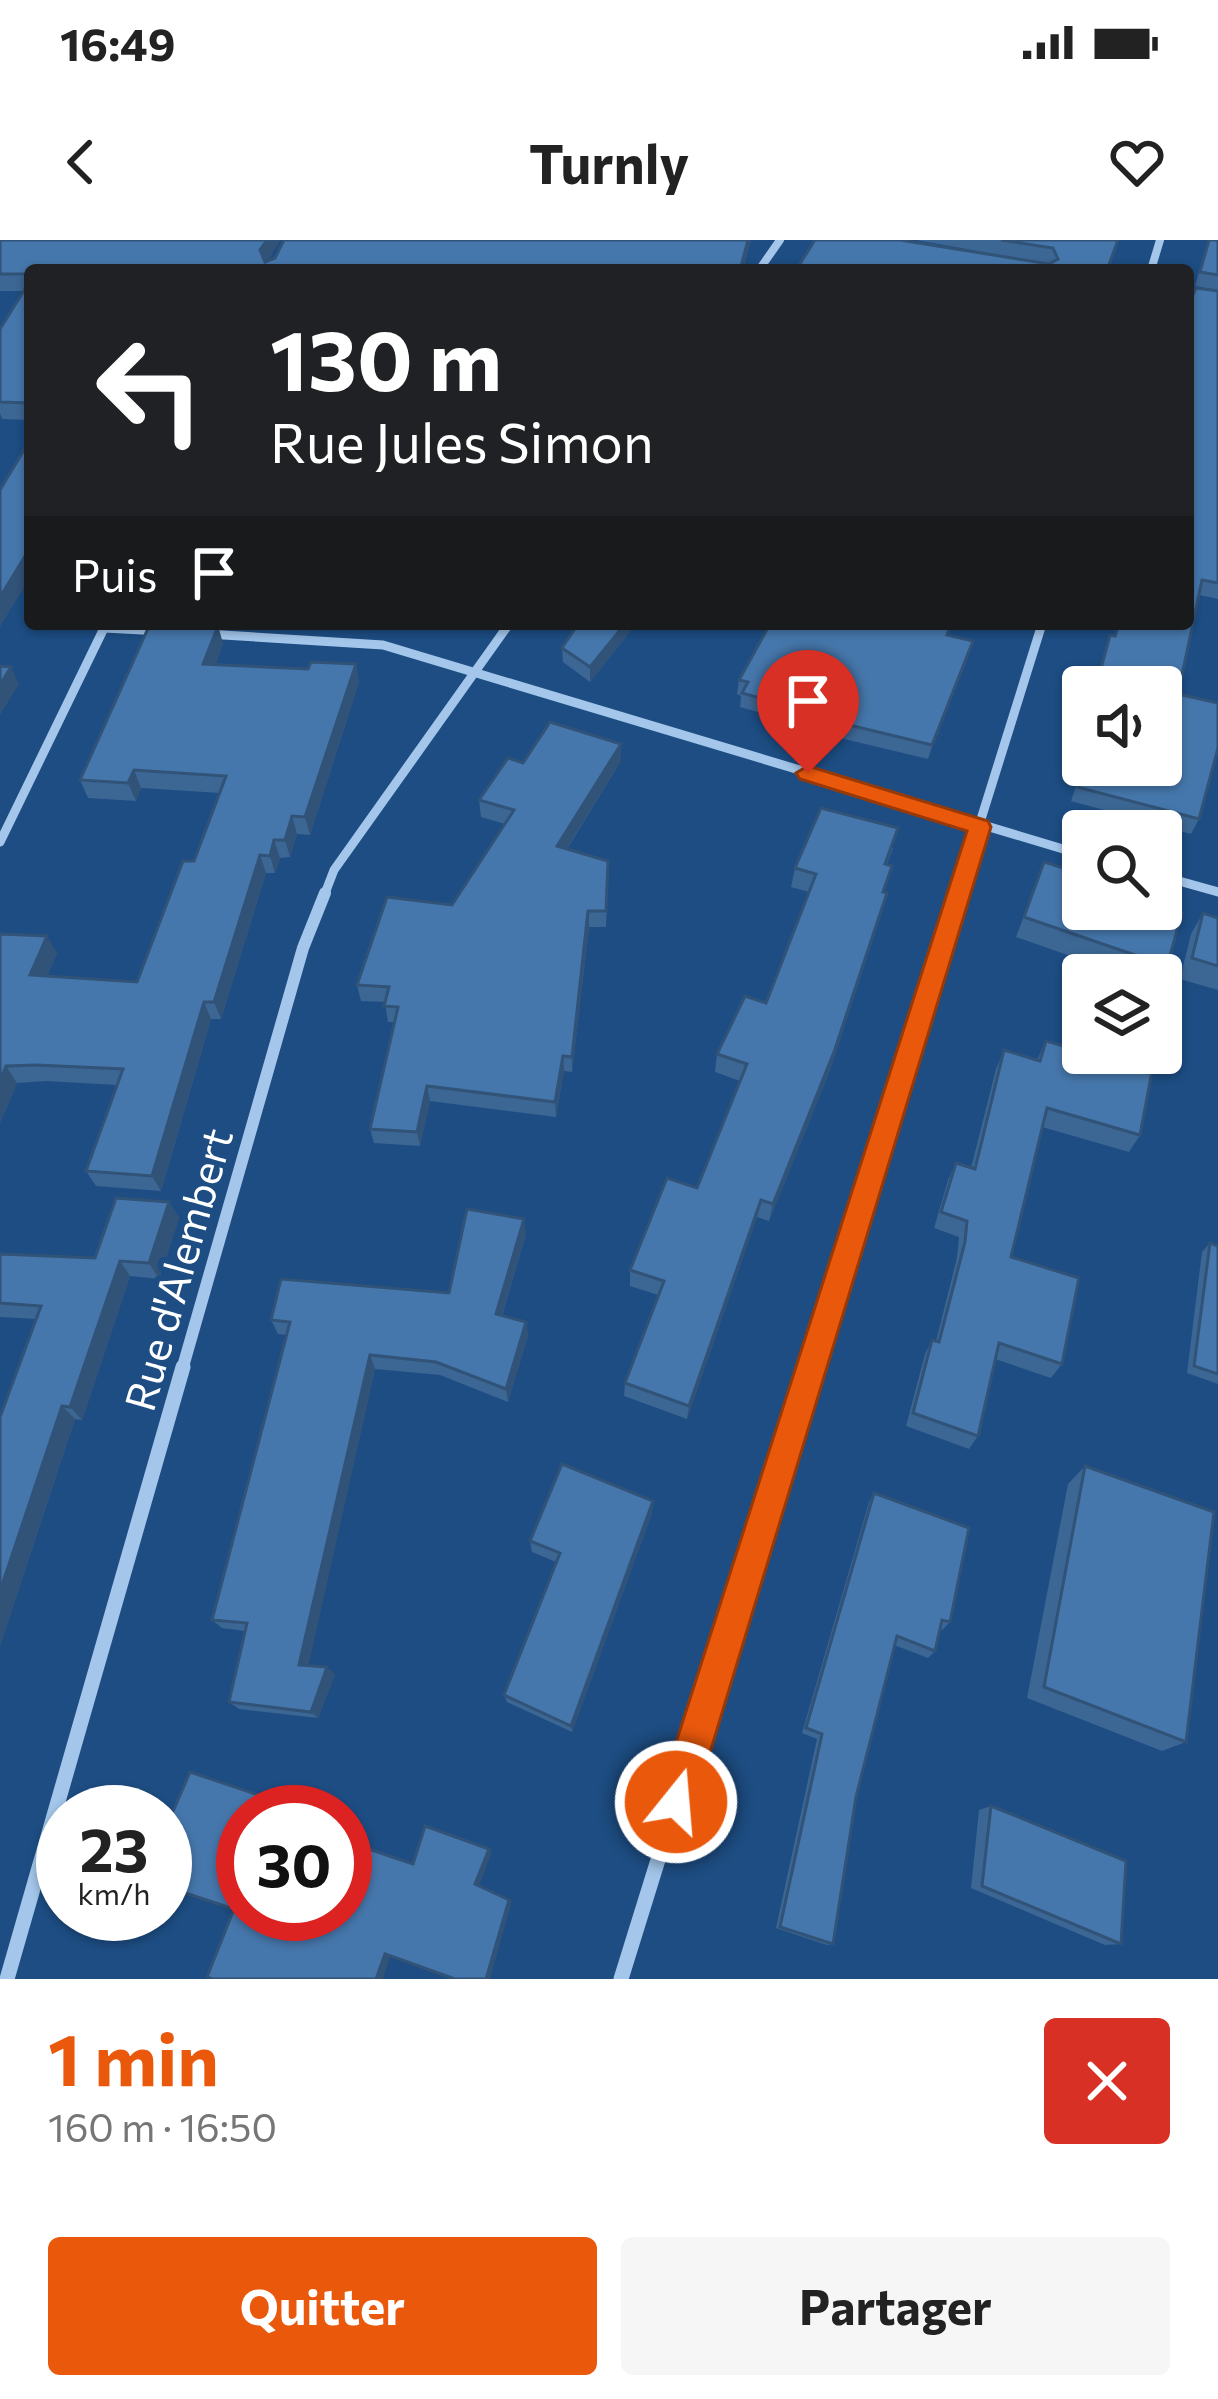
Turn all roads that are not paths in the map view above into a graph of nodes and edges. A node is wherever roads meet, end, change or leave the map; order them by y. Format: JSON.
{"nodes":[{"id":1,"x":103,"y":630,"type":"edge"},
{"id":2,"x":152,"y":630,"type":"edge"},
{"id":3,"x":505,"y":630,"type":"edge"},
{"id":4,"x":1040,"y":630,"type":"edge"},
{"id":5,"x":176,"y":632,"type":"edge"},
{"id":6,"x":199,"y":634,"type":"edge"},
{"id":7,"x":476,"y":671,"type":"junction"},
{"id":8,"x":980,"y":827,"type":"junction"},
{"id":9,"x":0,"y":842,"type":"edge"},
{"id":10,"x":1062,"y":849,"type":"edge"},
{"id":11,"x":1182,"y":882,"type":"edge"},
{"id":12,"x":1218,"y":892,"type":"edge"},
{"id":13,"x":7,"y":1979,"type":"edge"},
{"id":14,"x":621,"y":1979,"type":"edge"}],
"edges":[{"from":1,"to":9,"type":"street"},
{"from":2,"to":5,"type":"street"},
{"from":3,"to":7,"type":"street","name":"Rue d'Alembert"},
{"from":4,"to":8,"type":"street"},
{"from":6,"to":7,"type":"street"},
{"from":7,"to":8,"type":"street"},
{"from":7,"to":13,"type":"street","name":"Rue d'Alembert"},
{"from":8,"to":10,"type":"street"},
{"from":8,"to":14,"type":"street"},
{"from":11,"to":12,"type":"street"}]}
